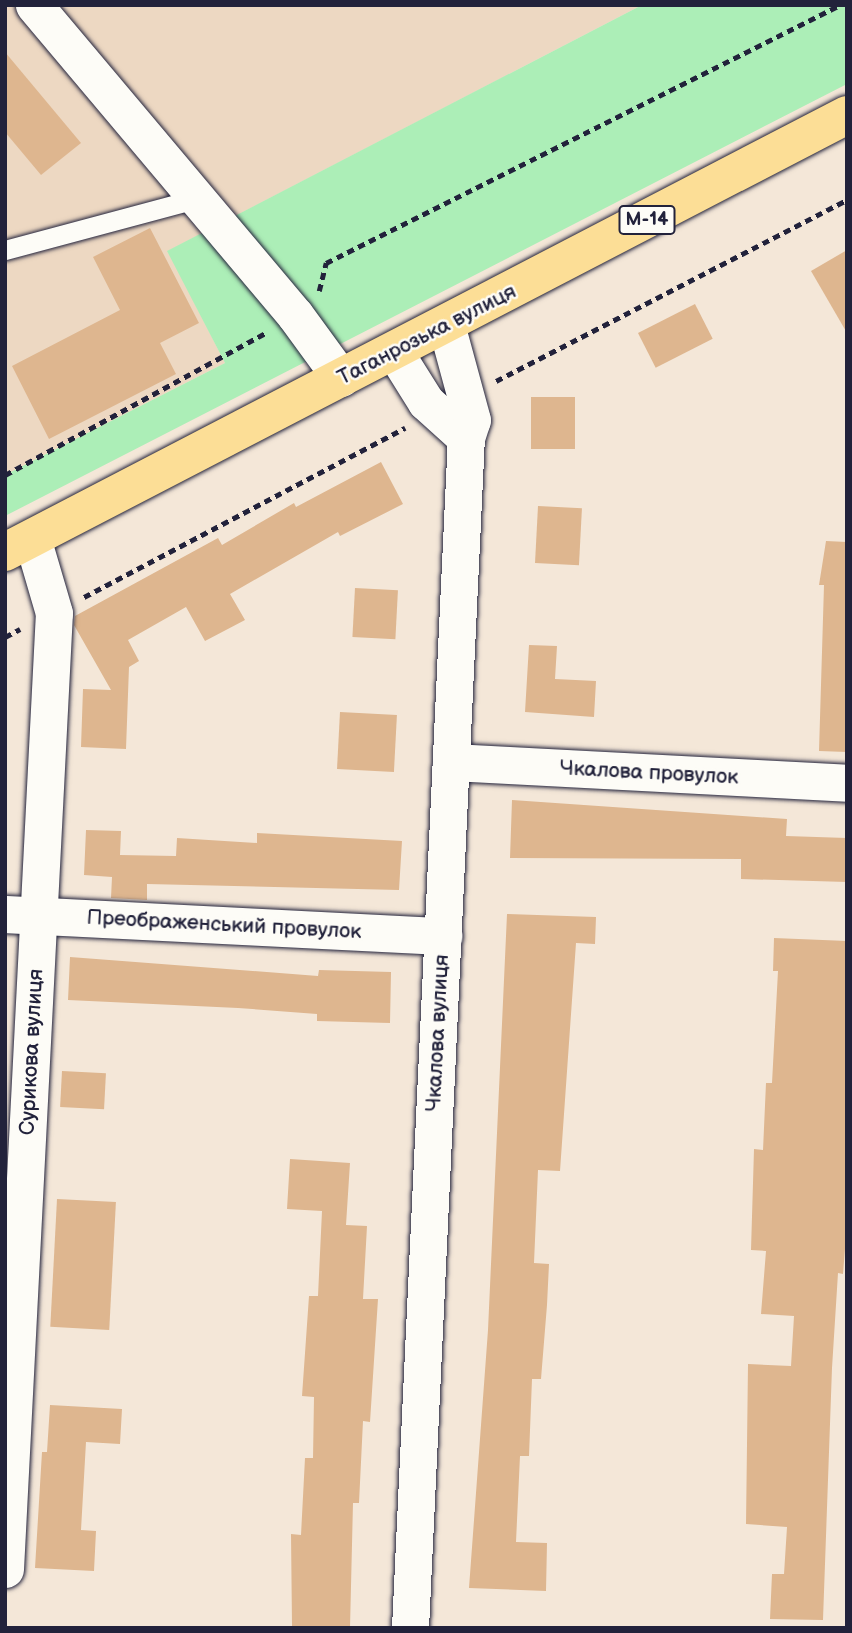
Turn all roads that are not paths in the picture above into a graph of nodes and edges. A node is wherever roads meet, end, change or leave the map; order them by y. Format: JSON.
{"nodes":[{"id":1,"x":34,"y":5,"type":"edge"},
{"id":2,"x":847,"y":115,"type":"edge"},
{"id":3,"x":195,"y":199,"type":"junction"},
{"id":4,"x":5,"y":250,"type":"edge"},
{"id":5,"x":446,"y":324,"type":"junction"},
{"id":6,"x":394,"y":351,"type":"junction"},
{"id":7,"x":341,"y":379,"type":"junction"},
{"id":8,"x":466,"y":438,"type":"junction"},
{"id":9,"x":19,"y":545,"type":"edge"},
{"id":10,"x":451,"y":762,"type":"junction"},
{"id":11,"x":847,"y":783,"type":"edge"},
{"id":12,"x":22,"y":915,"type":"edge"},
{"id":13,"x":443,"y":936,"type":"junction"},
{"id":14,"x":5,"y":1569,"type":"edge"},
{"id":15,"x":410,"y":1628,"type":"edge"}],
"edges":[{"from":1,"to":3,"type":"street"},
{"from":2,"to":5,"type":"highway","name":"Таганрозька вулиця","number":"М-14"},
{"from":3,"to":4,"type":"lane"},
{"from":3,"to":7,"type":"street"},
{"from":5,"to":6,"type":"highway","name":"Таганрозька вулиця","number":"М-14"},
{"from":5,"to":8,"type":"street","name":"Чкалова вулиця"},
{"from":6,"to":7,"type":"highway","name":"Таганрозька вулиця","number":"М-14"},
{"from":6,"to":8,"type":"street"},
{"from":7,"to":9,"type":"highway","name":"Таганрозька вулиця","number":"М-14"},
{"from":8,"to":10,"type":"street","name":"Чкалова вулиця"},
{"from":9,"to":12,"type":"street","name":"Сурикова вулиця"},
{"from":10,"to":11,"type":"street","name":"Чкалова провулок"},
{"from":10,"to":13,"type":"street","name":"Чкалова вулиця"},
{"from":12,"to":13,"type":"street","name":"Преображенський провулок"},
{"from":12,"to":14,"type":"street","name":"Сурикова вулиця"},
{"from":13,"to":15,"type":"street","name":"Чкалова вулиця"}]}
